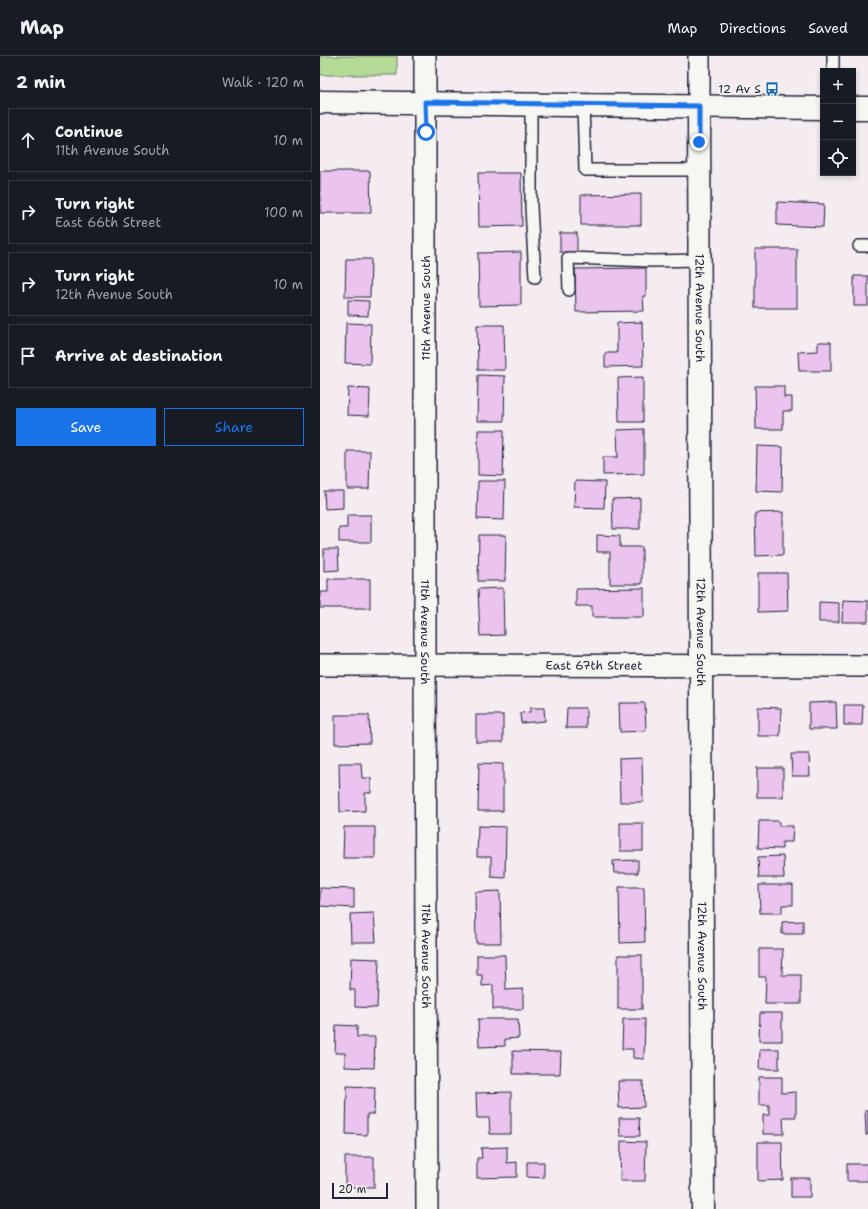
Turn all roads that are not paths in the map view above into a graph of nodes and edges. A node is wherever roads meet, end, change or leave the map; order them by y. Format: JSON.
{"nodes":[{"id":1,"x":425,"y":56,"type":"edge"},
{"id":2,"x":699,"y":56,"type":"edge"},
{"id":3,"x":833,"y":56,"type":"edge"},
{"id":4,"x":833,"y":68,"type":"edge"},
{"id":5,"x":320,"y":102,"type":"edge"},
{"id":6,"x":425,"y":102,"type":"junction"},
{"id":7,"x":583,"y":104,"type":"junction"},
{"id":8,"x":531,"y":105,"type":"junction"},
{"id":9,"x":699,"y":106,"type":"junction"},
{"id":10,"x":820,"y":108,"type":"edge"},
{"id":11,"x":856,"y":108,"type":"edge"},
{"id":12,"x":868,"y":108,"type":"edge"},
{"id":13,"x":698,"y":170,"type":"junction"},
{"id":14,"x":699,"y":260,"type":"junction"},
{"id":15,"x":535,"y":277,"type":"dead end"},
{"id":16,"x":569,"y":290,"type":"dead end"},
{"id":17,"x":320,"y":665,"type":"edge"},
{"id":18,"x":701,"y":665,"type":"junction"},
{"id":19,"x":425,"y":666,"type":"junction"},
{"id":20,"x":868,"y":666,"type":"edge"},
{"id":21,"x":427,"y":1209,"type":"edge"},
{"id":22,"x":703,"y":1209,"type":"edge"}],
"edges":[{"from":1,"to":6,"type":"street","name":"11th Avenue South"},
{"from":2,"to":9,"type":"street","name":"12th Avenue South"},
{"from":3,"to":4,"type":"lane"},
{"from":5,"to":6,"type":"street"},
{"from":6,"to":8,"type":"street"},
{"from":6,"to":19,"type":"street","name":"11th Avenue South"},
{"from":7,"to":8,"type":"street"},
{"from":7,"to":9,"type":"street"},
{"from":7,"to":13,"type":"lane"},
{"from":8,"to":15,"type":"lane"},
{"from":9,"to":10,"type":"street"},
{"from":9,"to":13,"type":"street","name":"12th Avenue South"},
{"from":11,"to":12,"type":"street"},
{"from":13,"to":14,"type":"street","name":"12th Avenue South"},
{"from":14,"to":16,"type":"lane"},
{"from":14,"to":18,"type":"street","name":"12th Avenue South"},
{"from":17,"to":19,"type":"street","name":"East 67th Street"},
{"from":18,"to":19,"type":"street","name":"East 67th Street"},
{"from":18,"to":20,"type":"street","name":"East 67th Street"},
{"from":18,"to":22,"type":"street","name":"12th Avenue South"},
{"from":19,"to":21,"type":"street","name":"11th Avenue South"}]}
